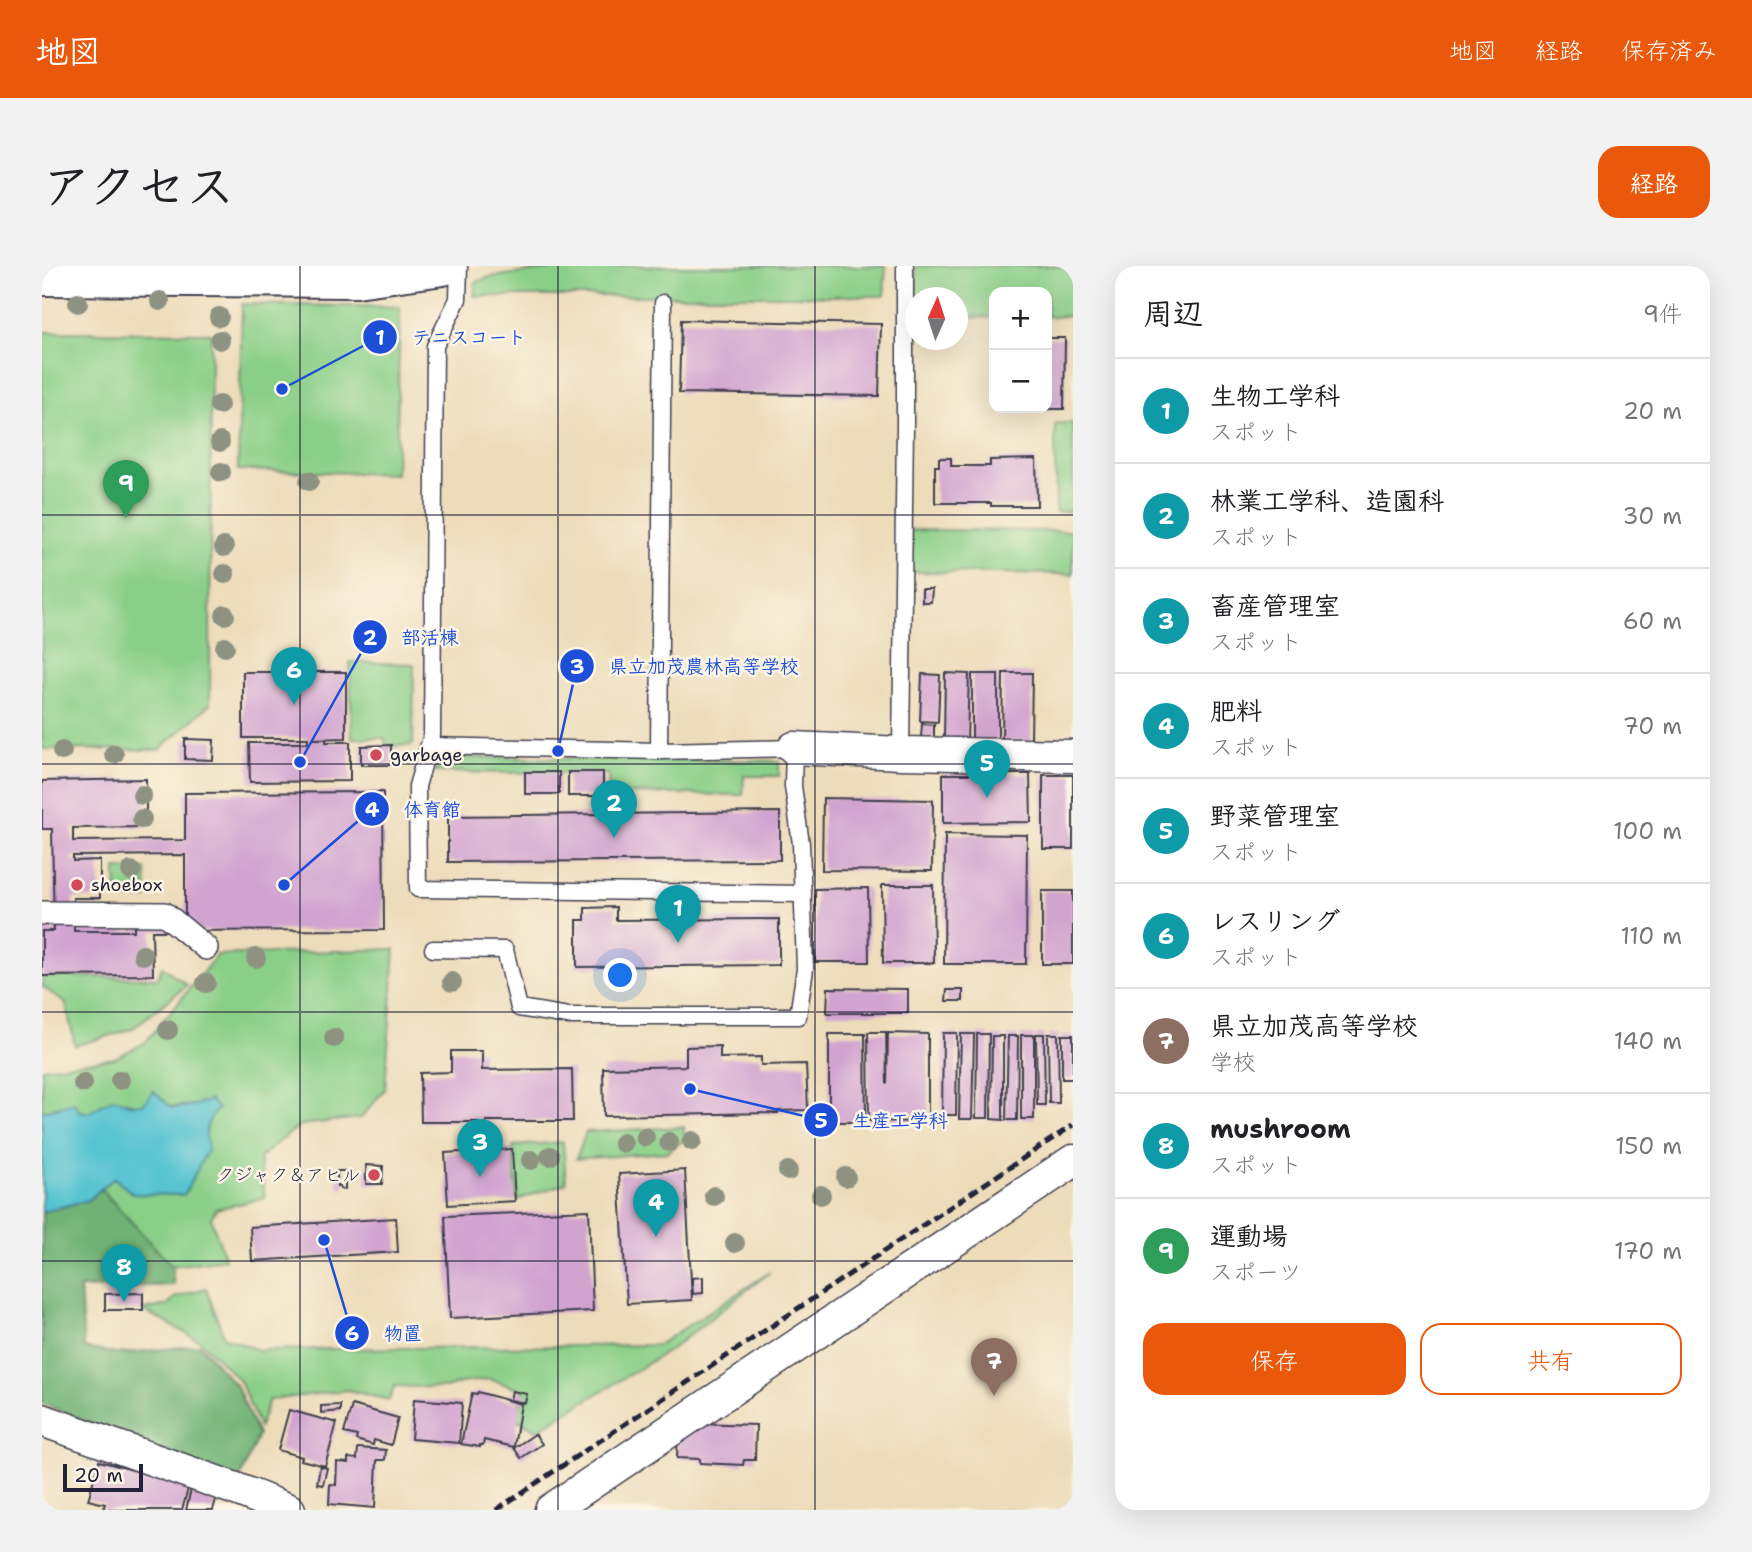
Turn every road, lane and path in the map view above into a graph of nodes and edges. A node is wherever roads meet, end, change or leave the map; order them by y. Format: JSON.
{"nodes":[{"id":1,"x":443,"y":266,"type":"edge"},
{"id":2,"x":459,"y":266,"type":"edge"},
{"id":3,"x":905,"y":266,"type":"edge"},
{"id":4,"x":357,"y":272,"type":"edge"},
{"id":5,"x":56,"y":273,"type":"edge"},
{"id":6,"x":663,"y":303,"type":"dead end"},
{"id":7,"x":429,"y":746,"type":"junction"},
{"id":8,"x":794,"y":748,"type":"junction"},
{"id":9,"x":659,"y":751,"type":"junction"},
{"id":10,"x":901,"y":753,"type":"junction"},
{"id":11,"x":1073,"y":756,"type":"edge"},
{"id":12,"x":803,"y":894,"type":"junction"},
{"id":13,"x":42,"y":913,"type":"edge"},
{"id":14,"x":206,"y":948,"type":"dead end"},
{"id":15,"x":433,"y":949,"type":"dead end"},
{"id":16,"x":1073,"y":1161,"type":"edge"},
{"id":17,"x":42,"y":1420,"type":"edge"},
{"id":18,"x":232,"y":1499,"type":"edge"},
{"id":19,"x":289,"y":1510,"type":"edge"},
{"id":20,"x":551,"y":1510,"type":"edge"}],
"edges":[{"from":1,"to":4,"type":"street"},
{"from":2,"to":7,"type":"lane"},
{"from":3,"to":10,"type":"lane"},
{"from":4,"to":5,"type":"street"},
{"from":6,"to":9,"type":"lane"},
{"from":7,"to":9,"type":"lane"},
{"from":7,"to":12,"type":"lane"},
{"from":8,"to":9,"type":"lane"},
{"from":8,"to":10,"type":"street"},
{"from":8,"to":12,"type":"lane"},
{"from":10,"to":11,"type":"street"},
{"from":12,"to":15,"type":"lane"},
{"from":13,"to":14,"type":"street"},
{"from":16,"to":20,"type":"street"},
{"from":17,"to":18,"type":"street"},
{"from":18,"to":19,"type":"street"}]}
